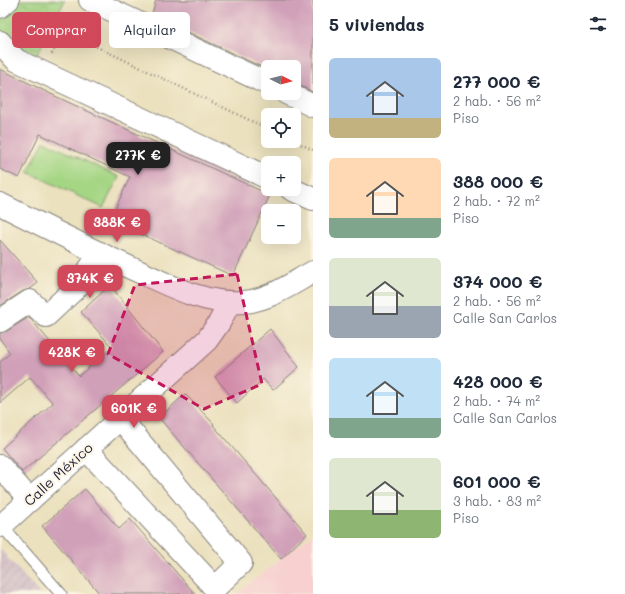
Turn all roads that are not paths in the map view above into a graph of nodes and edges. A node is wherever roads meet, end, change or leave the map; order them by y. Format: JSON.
{"nodes":[{"id":1,"x":8,"y":0,"type":"edge"},
{"id":2,"x":82,"y":5,"type":"edge"},
{"id":3,"x":0,"y":7,"type":"edge"},
{"id":4,"x":0,"y":42,"type":"edge"},
{"id":5,"x":261,"y":81,"type":"edge"},
{"id":6,"x":301,"y":100,"type":"edge"},
{"id":7,"x":313,"y":106,"type":"edge"},
{"id":8,"x":261,"y":175,"type":"edge"},
{"id":9,"x":301,"y":194,"type":"edge"},
{"id":10,"x":313,"y":199,"type":"edge"},
{"id":11,"x":0,"y":204,"type":"edge"},
{"id":12,"x":100,"y":253,"type":"junction"},
{"id":13,"x":313,"y":272,"type":"edge"},
{"id":14,"x":230,"y":302,"type":"junction"},
{"id":15,"x":0,"y":321,"type":"edge"},
{"id":16,"x":120,"y":418,"type":"junction"},
{"id":17,"x":86,"y":449,"type":"junction"},
{"id":18,"x":0,"y":466,"type":"edge"},
{"id":19,"x":30,"y":500,"type":"junction"},
{"id":20,"x":1,"y":525,"type":"edge"},
{"id":21,"x":212,"y":591,"type":"edge"},
{"id":22,"x":61,"y":594,"type":"edge"}],
"edges":[{"from":1,"to":3,"type":"street"},
{"from":2,"to":5,"type":"street"},
{"from":4,"to":8,"type":"street"},
{"from":6,"to":7,"type":"street"},
{"from":9,"to":10,"type":"street"},
{"from":11,"to":12,"type":"street"},
{"from":12,"to":14,"type":"street"},
{"from":12,"to":15,"type":"street"},
{"from":13,"to":14,"type":"street"},
{"from":14,"to":16,"type":"street","name":"Calle México"},
{"from":16,"to":17,"type":"street","name":"Calle México"},
{"from":16,"to":21,"type":"street"},
{"from":17,"to":19,"type":"street","name":"Calle México"},
{"from":17,"to":21,"type":"street"},
{"from":18,"to":19,"type":"street"},
{"from":19,"to":20,"type":"street","name":"Calle México"},
{"from":20,"to":22,"type":"lane"}]}
